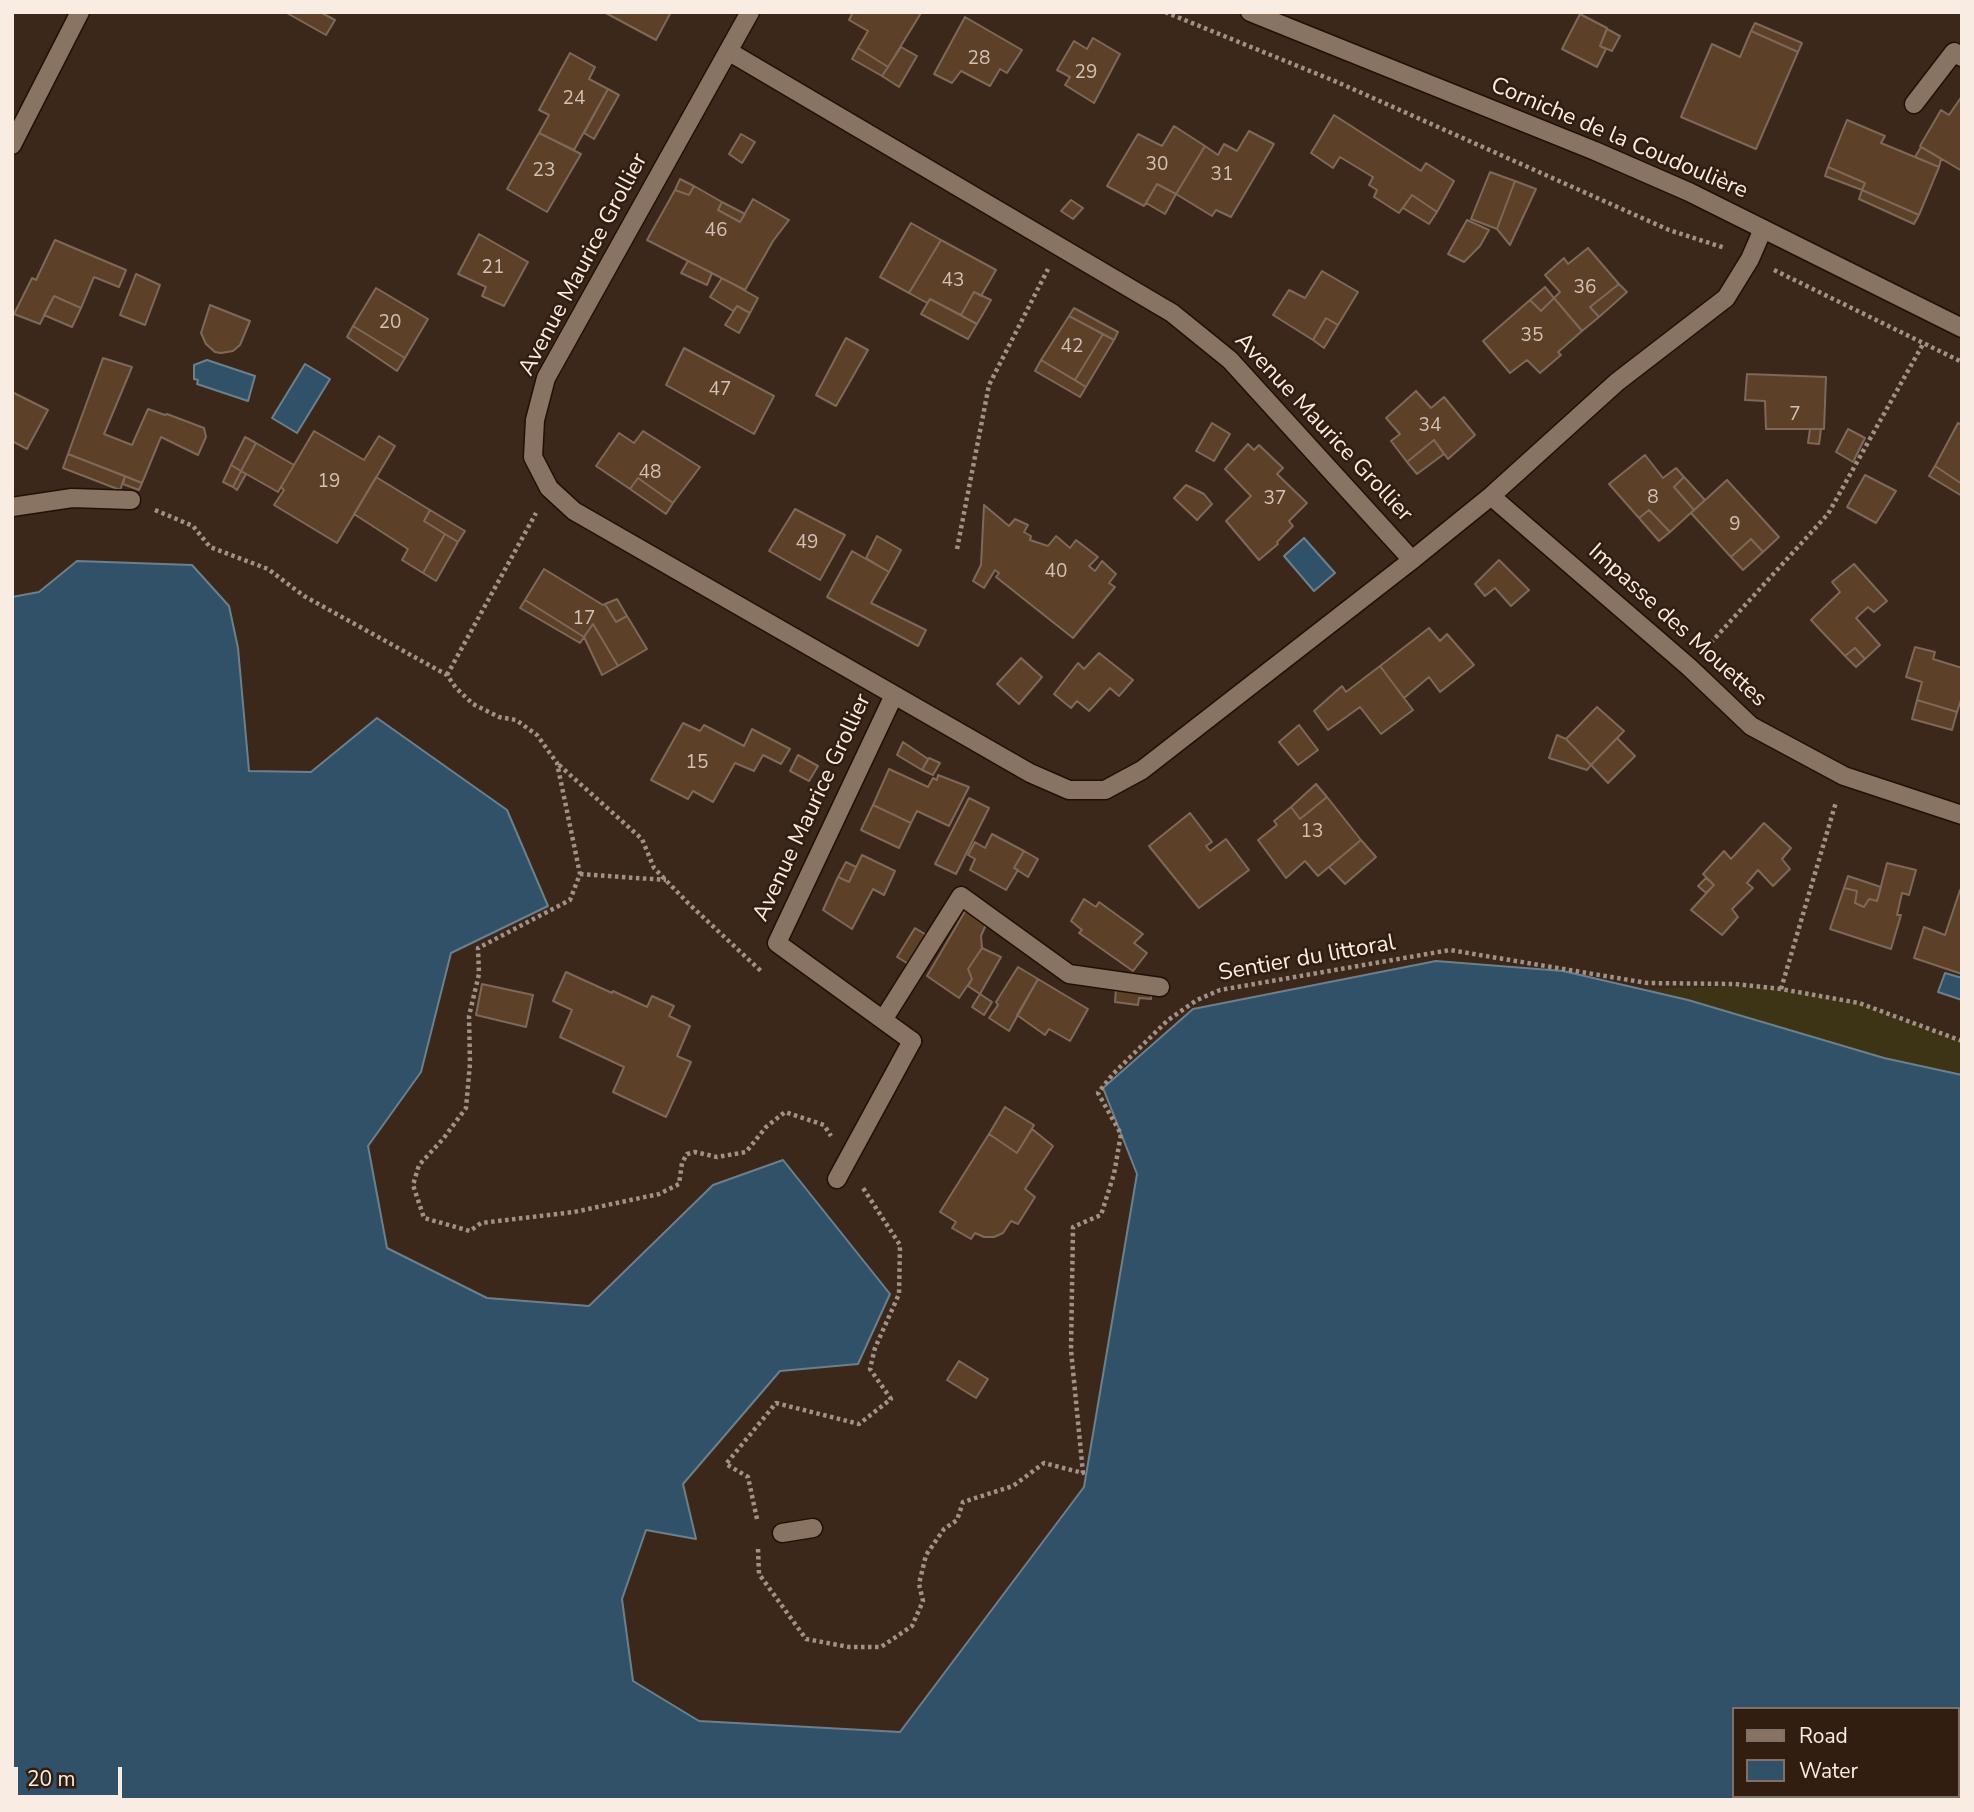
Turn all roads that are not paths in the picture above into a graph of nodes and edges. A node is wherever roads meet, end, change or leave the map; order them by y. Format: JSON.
{"nodes":[{"id":1,"x":80,"y":12,"type":"edge"},
{"id":2,"x":750,"y":12,"type":"edge"},
{"id":3,"x":1250,"y":12,"type":"edge"},
{"id":4,"x":728,"y":51,"type":"junction"},
{"id":5,"x":1962,"y":57,"type":"edge"},
{"id":6,"x":1914,"y":104,"type":"dead end"},
{"id":7,"x":12,"y":145,"type":"edge"},
{"id":8,"x":1763,"y":229,"type":"junction"},
{"id":9,"x":1962,"y":328,"type":"edge"},
{"id":10,"x":1491,"y":496,"type":"junction"},
{"id":11,"x":131,"y":500,"type":"road end"},
{"id":12,"x":12,"y":508,"type":"edge"},
{"id":13,"x":1412,"y":560,"type":"junction"},
{"id":14,"x":894,"y":695,"type":"junction"},
{"id":15,"x":1962,"y":815,"type":"edge"},
{"id":16,"x":1160,"y":987,"type":"dead end"},
{"id":17,"x":883,"y":1020,"type":"junction"},
{"id":18,"x":837,"y":1179,"type":"dead end"},
{"id":19,"x":813,"y":1528,"type":"dead end"},
{"id":20,"x":782,"y":1533,"type":"dead end"}],
"edges":[{"from":1,"to":7,"type":"street"},
{"from":2,"to":4,"type":"street","name":"Avenue Maurice Grollier"},
{"from":3,"to":8,"type":"street","name":"Corniche de la Coudoulière"},
{"from":4,"to":13,"type":"street","name":"Avenue Maurice Grollier"},
{"from":4,"to":14,"type":"street","name":"Avenue Maurice Grollier"},
{"from":5,"to":6,"type":"street"},
{"from":8,"to":9,"type":"street","name":"Corniche de la Coudoulière"},
{"from":8,"to":10,"type":"street","name":"Avenue Maurice Grollier"},
{"from":10,"to":13,"type":"street","name":"Avenue Maurice Grollier"},
{"from":10,"to":15,"type":"street","name":"Impasse des Mouettes"},
{"from":11,"to":12,"type":"street"},
{"from":13,"to":14,"type":"street","name":"Avenue Maurice Grollier"},
{"from":14,"to":17,"type":"street","name":"Avenue Maurice Grollier"},
{"from":16,"to":17,"type":"street"},
{"from":17,"to":18,"type":"street","name":"Avenue Maurice Grollier"},
{"from":19,"to":20,"type":"street"}]}
